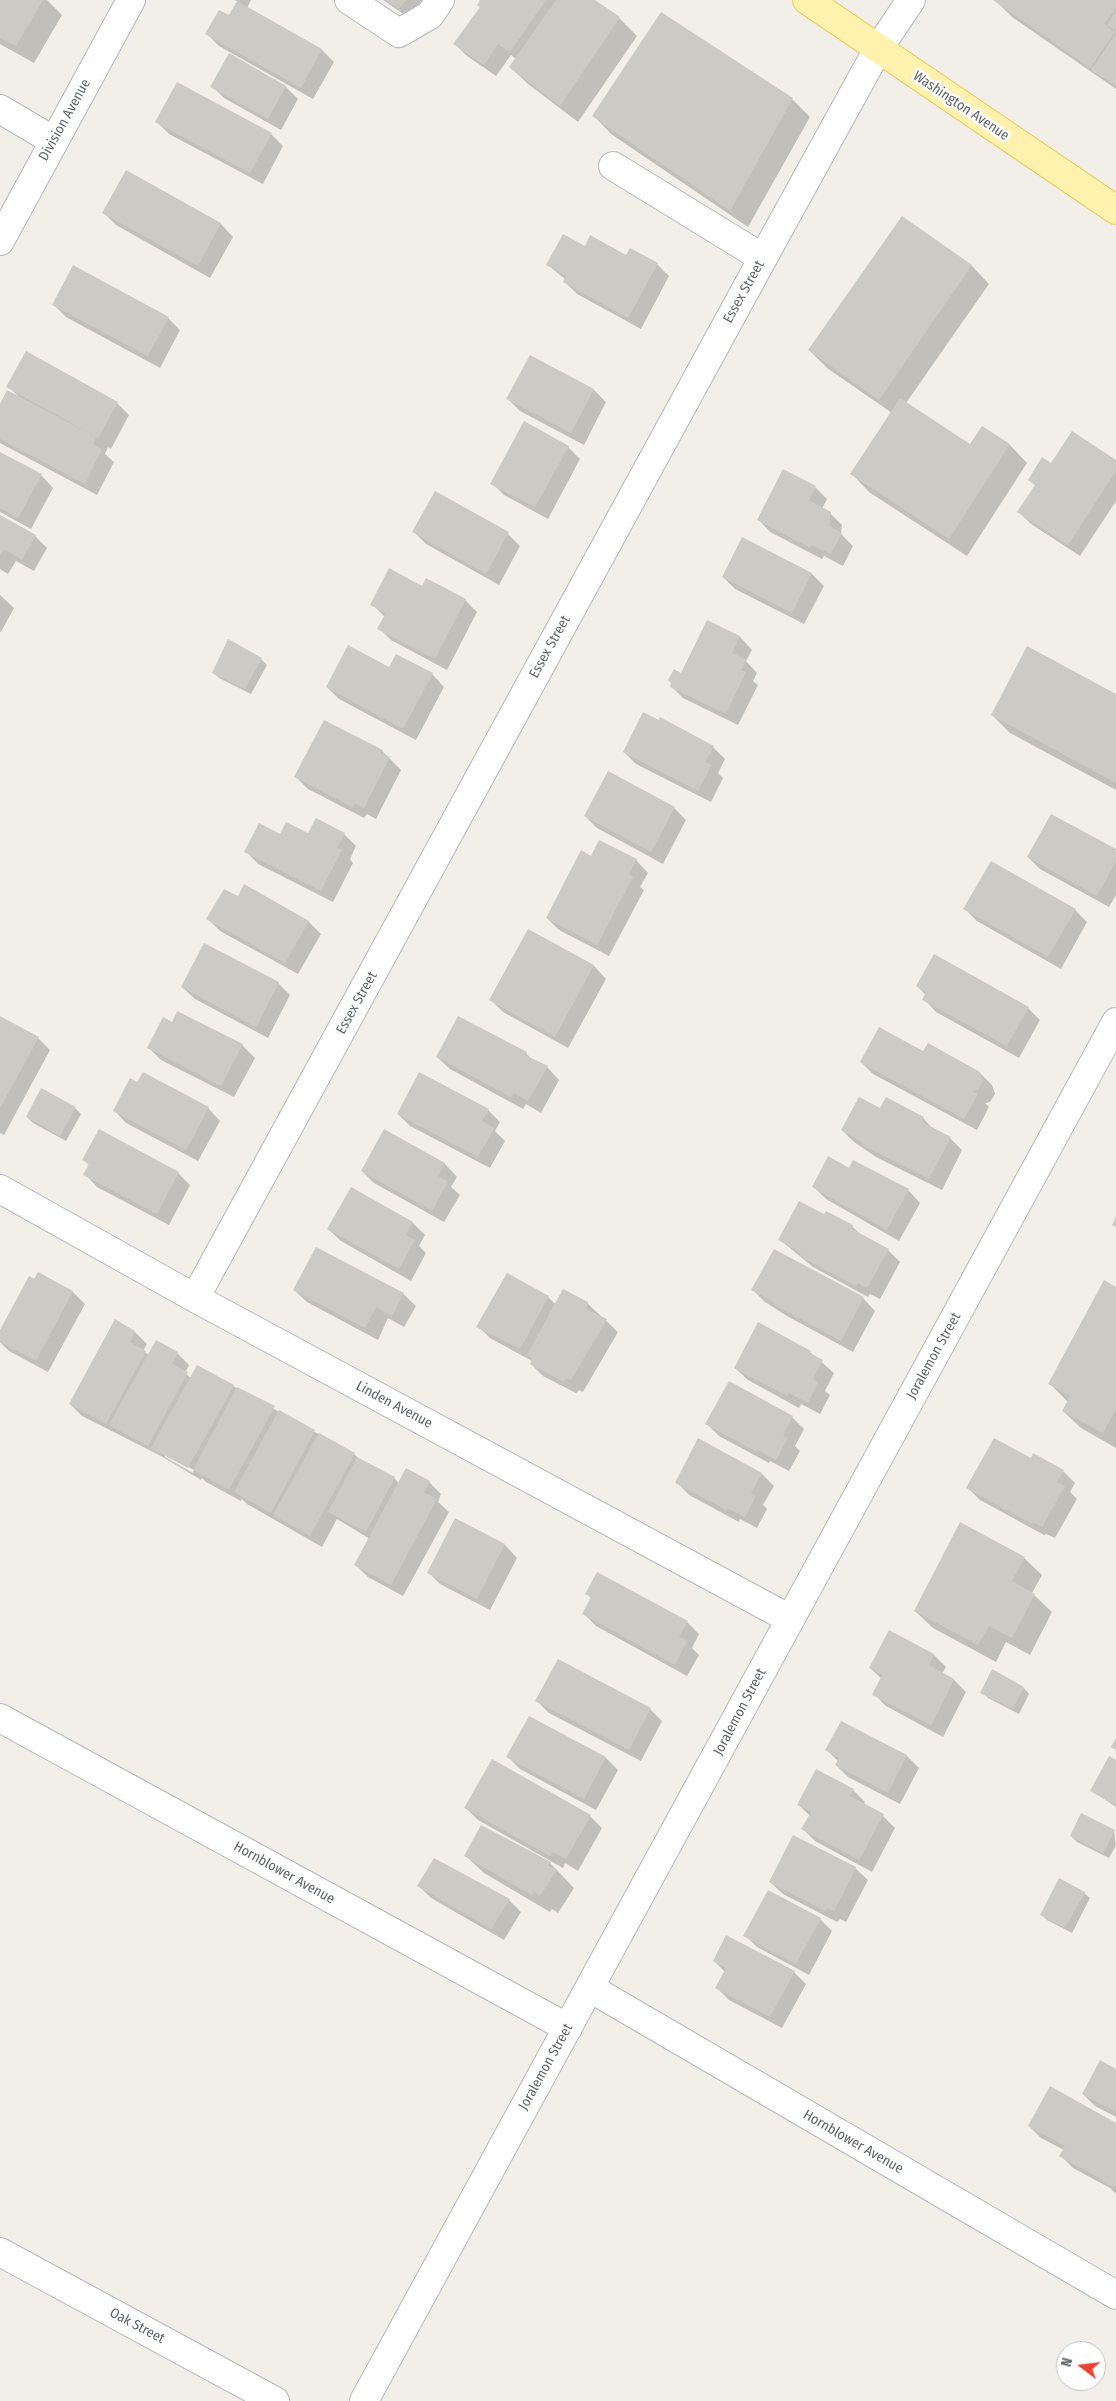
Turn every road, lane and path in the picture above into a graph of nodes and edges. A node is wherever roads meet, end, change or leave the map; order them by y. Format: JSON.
{"nodes":[{"id":1,"x":131,"y":0,"type":"edge"},
{"id":2,"x":349,"y":0,"type":"edge"},
{"id":3,"x":440,"y":0,"type":"edge"},
{"id":4,"x":807,"y":0,"type":"edge"},
{"id":5,"x":911,"y":0,"type":"edge"},
{"id":6,"x":878,"y":50,"type":"junction"},
{"id":7,"x":0,"y":109,"type":"edge"},
{"id":8,"x":54,"y":141,"type":"junction"},
{"id":9,"x":613,"y":166,"type":"dead end"},
{"id":10,"x":1116,"y":210,"type":"edge"},
{"id":11,"x":0,"y":241,"type":"edge"},
{"id":12,"x":763,"y":258,"type":"junction"},
{"id":13,"x":1116,"y":1022,"type":"edge"},
{"id":14,"x":0,"y":1188,"type":"edge"},
{"id":15,"x":195,"y":1298,"type":"junction"},
{"id":16,"x":790,"y":1619,"type":"junction"},
{"id":17,"x":0,"y":1718,"type":"edge"},
{"id":18,"x":590,"y":1988,"type":"junction"},
{"id":19,"x":568,"y":2028,"type":"junction"},
{"id":20,"x":0,"y":2252,"type":"edge"},
{"id":21,"x":1116,"y":2295,"type":"edge"},
{"id":22,"x":275,"y":2401,"type":"edge"},
{"id":23,"x":364,"y":2401,"type":"edge"}],
"edges":[{"from":1,"to":8,"type":"street","name":"Division Avenue"},
{"from":2,"to":3,"type":"street"},
{"from":4,"to":6,"type":"main road","name":"Washington Avenue"},
{"from":5,"to":6,"type":"street","name":"Essex Street"},
{"from":6,"to":10,"type":"main road","name":"Washington Avenue"},
{"from":6,"to":12,"type":"street","name":"Essex Street"},
{"from":7,"to":8,"type":"street"},
{"from":8,"to":11,"type":"street","name":"Division Avenue"},
{"from":9,"to":12,"type":"street"},
{"from":12,"to":15,"type":"street","name":"Essex Street"},
{"from":13,"to":16,"type":"street","name":"Joralemon Street"},
{"from":14,"to":15,"type":"street","name":"Linden Avenue"},
{"from":15,"to":16,"type":"street","name":"Linden Avenue"},
{"from":16,"to":18,"type":"street","name":"Joralemon Street"},
{"from":17,"to":19,"type":"street","name":"Hornblower Avenue"},
{"from":18,"to":19,"type":"street","name":"Joralemon Street"},
{"from":18,"to":21,"type":"street","name":"Hornblower Avenue"},
{"from":19,"to":23,"type":"street","name":"Joralemon Street"},
{"from":20,"to":22,"type":"street","name":"Oak Street"}]}
